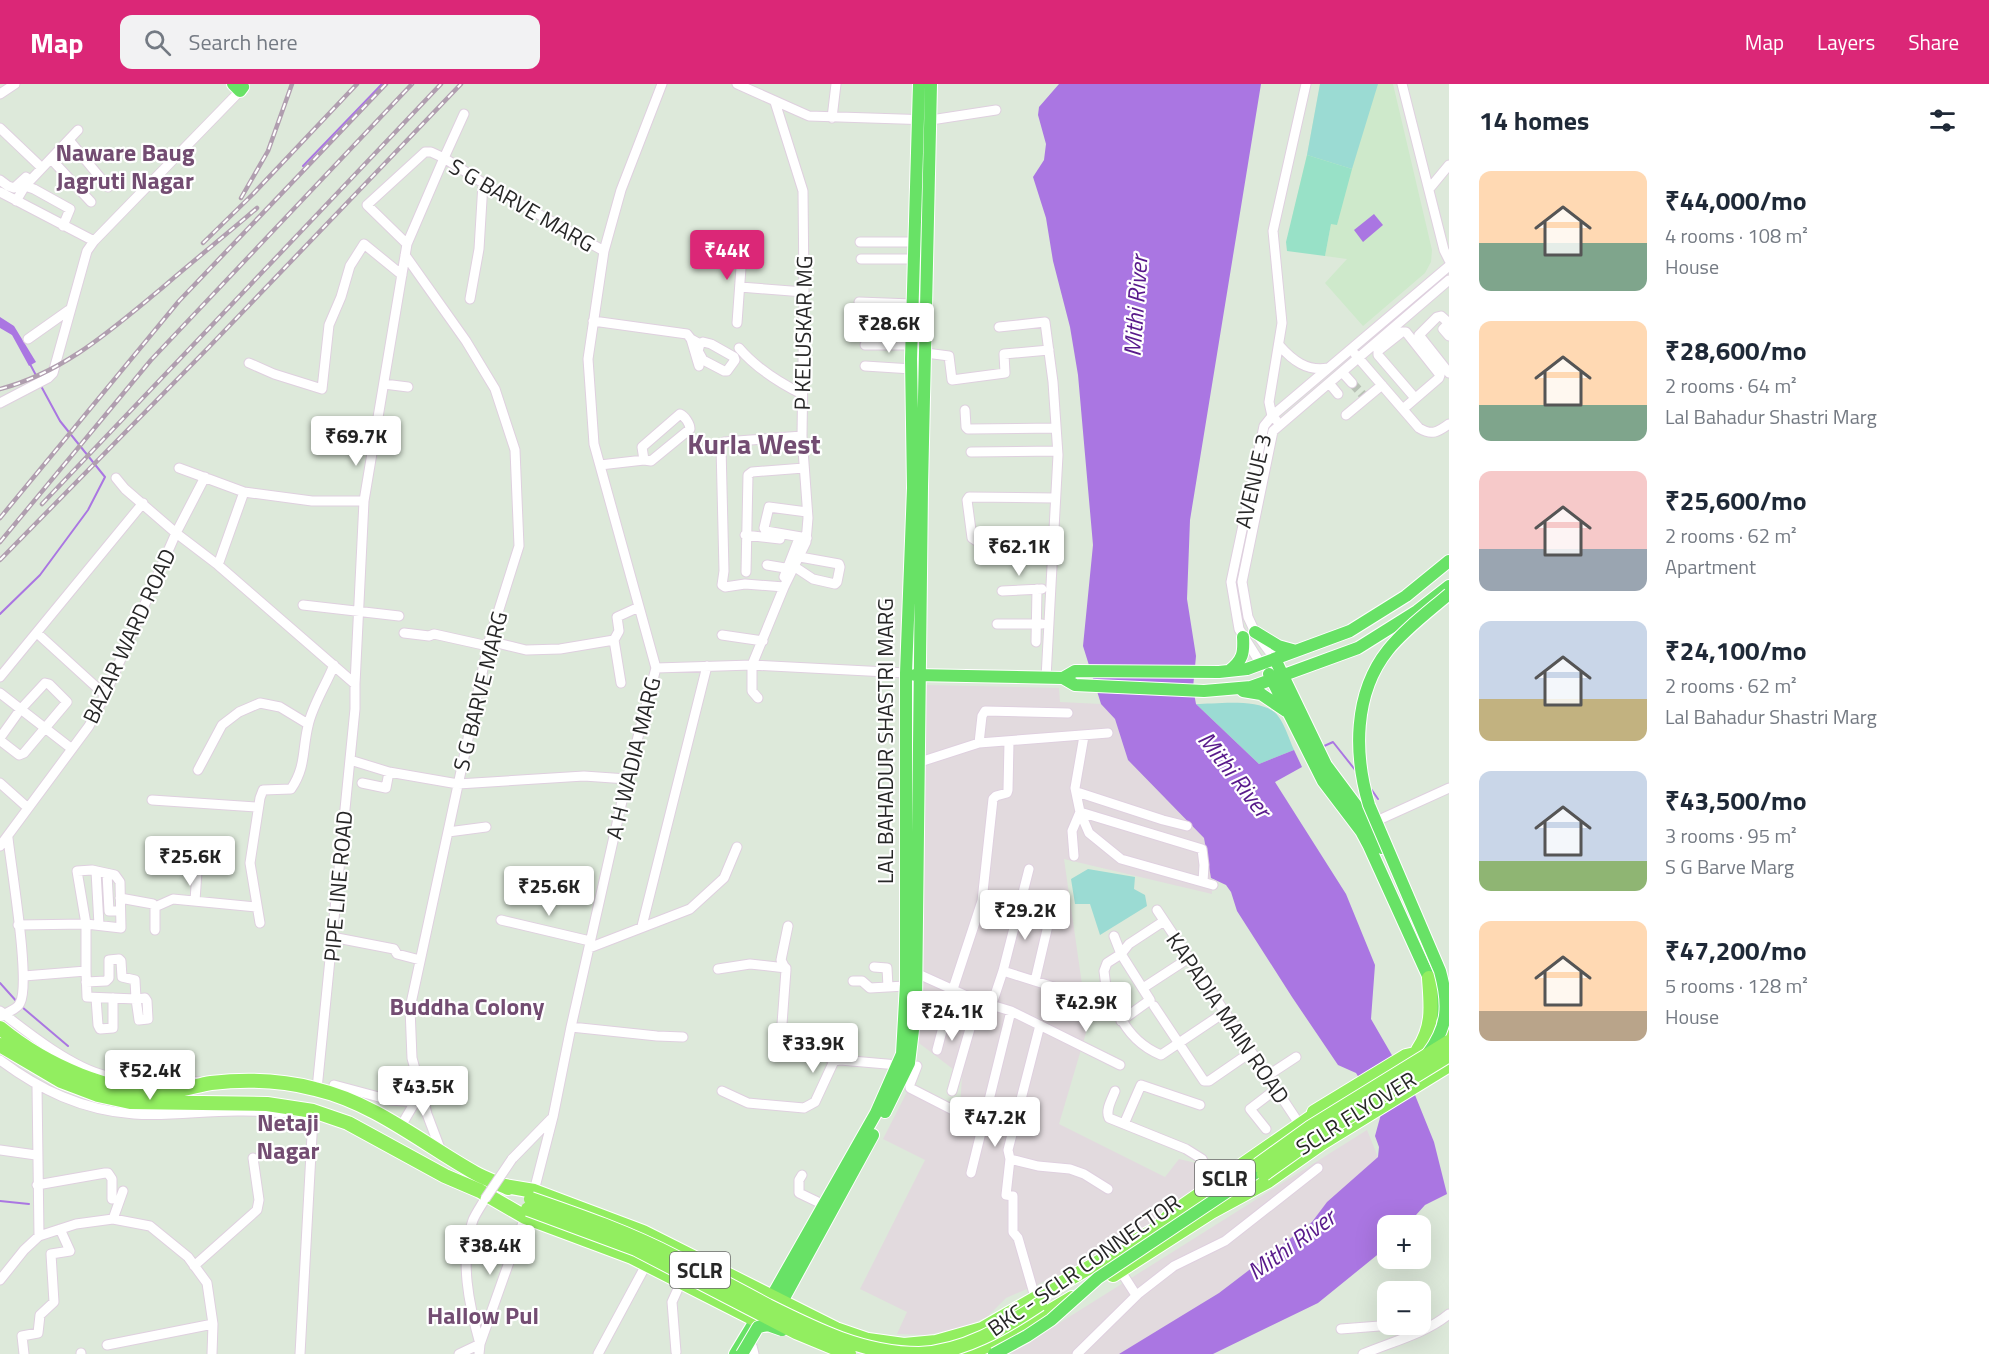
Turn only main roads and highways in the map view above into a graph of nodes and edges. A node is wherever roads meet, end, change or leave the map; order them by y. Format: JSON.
{"nodes":[{"id":1,"x":919,"y":84,"type":"edge"},
{"id":2,"x":931,"y":84,"type":"edge"},
{"id":3,"x":926,"y":355,"type":"junction"},
{"id":4,"x":911,"y":364,"type":"junction"},
{"id":5,"x":917,"y":488,"type":"junction"},
{"id":6,"x":1449,"y":561,"type":"edge"},
{"id":7,"x":1449,"y":586,"type":"edge"},
{"id":8,"x":1449,"y":594,"type":"edge"},
{"id":9,"x":907,"y":596,"type":"junction"},
{"id":10,"x":922,"y":596,"type":"junction"},
{"id":11,"x":1255,"y":632,"type":"road end"},
{"id":12,"x":1243,"y":637,"type":"road end"},
{"id":13,"x":1296,"y":651,"type":"junction"},
{"id":14,"x":1275,"y":659,"type":"junction"},
{"id":15,"x":1261,"y":664,"type":"junction"},
{"id":16,"x":1317,"y":664,"type":"junction"},
{"id":17,"x":1229,"y":671,"type":"junction"},
{"id":18,"x":906,"y":673,"type":"junction"},
{"id":19,"x":920,"y":676,"type":"junction"},
{"id":20,"x":1063,"y":678,"type":"junction"},
{"id":21,"x":1278,"y":678,"type":"junction"},
{"id":22,"x":1231,"y":690,"type":"junction"},
{"id":23,"x":1295,"y":702,"type":"junction"},
{"id":24,"x":1289,"y":714,"type":"junction"},
{"id":25,"x":1310,"y":741,"type":"junction"},
{"id":26,"x":1322,"y":767,"type":"junction"},
{"id":27,"x":1412,"y":928,"type":"junction"},
{"id":28,"x":1429,"y":978,"type":"junction"},
{"id":29,"x":1449,"y":1000,"type":"edge"},
{"id":30,"x":0,"y":1028,"type":"edge"},
{"id":31,"x":1449,"y":1033,"type":"edge"},
{"id":32,"x":1449,"y":1042,"type":"edge"},
{"id":33,"x":4,"y":1047,"type":"edge"},
{"id":34,"x":1412,"y":1055,"type":"junction"},
{"id":35,"x":1449,"y":1055,"type":"edge"},
{"id":36,"x":1449,"y":1065,"type":"edge"},
{"id":37,"x":905,"y":1071,"type":"junction"},
{"id":38,"x":1313,"y":1116,"type":"junction"},
{"id":39,"x":1328,"y":1139,"type":"junction"},
{"id":40,"x":1261,"y":1169,"type":"junction"},
{"id":41,"x":835,"y":1196,"type":"junction"},
{"id":42,"x":529,"y":1204,"type":"junction"},
{"id":43,"x":1212,"y":1212,"type":"junction"},
{"id":44,"x":1158,"y":1228,"type":"junction"},
{"id":45,"x":689,"y":1255,"type":"junction"},
{"id":46,"x":678,"y":1280,"type":"junction"},
{"id":47,"x":1102,"y":1281,"type":"junction"},
{"id":48,"x":785,"y":1287,"type":"junction"},
{"id":49,"x":777,"y":1300,"type":"junction"},
{"id":50,"x":1040,"y":1304,"type":"junction"},
{"id":51,"x":761,"y":1322,"type":"junction"},
{"id":52,"x":901,"y":1349,"type":"edge"},
{"id":53,"x":751,"y":1351,"type":"edge"},
{"id":54,"x":735,"y":1354,"type":"edge"},
{"id":55,"x":742,"y":1354,"type":"edge"},
{"id":56,"x":832,"y":1354,"type":"edge"},
{"id":57,"x":849,"y":1354,"type":"edge"},
{"id":58,"x":968,"y":1354,"type":"edge"},
{"id":59,"x":1002,"y":1354,"type":"edge"}],
"edges":[{"from":1,"to":4,"type":"main road","name":"LAL BAHADUR SHASTRI MARG"},
{"from":2,"to":3,"type":"main road","name":"LAL BAHADUR SHASTRI MARG"},
{"from":3,"to":4,"type":"main road"},
{"from":3,"to":5,"type":"main road","name":"LAL BAHADUR SHASTRI MARG"},
{"from":4,"to":5,"type":"main road","name":"LAL BAHADUR SHASTRI MARG"},
{"from":5,"to":9,"type":"main road","name":"LAL BAHADUR SHASTRI MARG"},
{"from":5,"to":10,"type":"main road","name":"LAL BAHADUR SHASTRI MARG"},
{"from":6,"to":13,"type":"main road"},
{"from":7,"to":16,"type":"main road"},
{"from":8,"to":59,"type":"main road","name":"BKC - SCLR CONNECTOR","bridge":true},
{"from":9,"to":10,"type":"main road"},
{"from":9,"to":18,"type":"main road","name":"LAL BAHADUR SHASTRI MARG"},
{"from":10,"to":19,"type":"main road","name":"LAL BAHADUR SHASTRI MARG"},
{"from":11,"to":13,"type":"main road"},
{"from":12,"to":17,"type":"main road"},
{"from":13,"to":14,"type":"main road"},
{"from":14,"to":15,"type":"main road"},
{"from":14,"to":21,"type":"main road"},
{"from":15,"to":17,"type":"main road"},
{"from":15,"to":21,"type":"main road"},
{"from":16,"to":21,"type":"main road"},
{"from":16,"to":23,"type":"main road"},
{"from":17,"to":20,"type":"main road"},
{"from":18,"to":19,"type":"main road"},
{"from":18,"to":37,"type":"main road","name":"LAL BAHADUR SHASTRI MARG"},
{"from":19,"to":20,"type":"main road"},
{"from":19,"to":37,"type":"main road","name":"LAL BAHADUR SHASTRI MARG"},
{"from":20,"to":22,"type":"main road"},
{"from":21,"to":22,"type":"main road"},
{"from":21,"to":23,"type":"main road"},
{"from":21,"to":24,"type":"main road"},
{"from":22,"to":24,"type":"main road"},
{"from":23,"to":25,"type":"main road"},
{"from":24,"to":25,"type":"main road"},
{"from":25,"to":26,"type":"main road"},
{"from":26,"to":27,"type":"main road"},
{"from":26,"to":27,"type":"main road"},
{"from":27,"to":28,"type":"main road"},
{"from":27,"to":29,"type":"main road"},
{"from":28,"to":31,"type":"main road"},
{"from":28,"to":34,"type":"highway"},
{"from":30,"to":33,"type":"highway","number":"SCLR"},
{"from":31,"to":34,"type":"highway","number":"SCLR"},
{"from":32,"to":40,"type":"highway","bridge":true},
{"from":33,"to":42,"type":"highway","number":"SCLR"},
{"from":33,"to":42,"type":"highway","number":"SCLR"},
{"from":34,"to":38,"type":"highway","number":"SCLR"},
{"from":35,"to":40,"type":"highway","name":"SCLR FLYOVER","bridge":true},
{"from":36,"to":39,"type":"highway","number":"SCLR"},
{"from":37,"to":41,"type":"main road","name":"LAL BAHADUR SHASTRI MARG"},
{"from":38,"to":39,"type":"highway"},
{"from":38,"to":44,"type":"highway","number":"SCLR"},
{"from":39,"to":43,"type":"highway","number":"SCLR"},
{"from":40,"to":43,"type":"highway"},
{"from":40,"to":44,"type":"highway"},
{"from":41,"to":48,"type":"main road","name":"LAL BAHADUR SHASTRI MARG"},
{"from":41,"to":48,"type":"main road","name":"LAL BAHADUR SHASTRI MARG"},
{"from":42,"to":45,"type":"highway"},
{"from":42,"to":46,"type":"highway"},
{"from":42,"to":50,"type":"highway","number":"SCLR","bridge":true},
{"from":42,"to":57,"type":"highway","number":"SCLR","bridge":true},
{"from":43,"to":47,"type":"highway","number":"SCLR"},
{"from":44,"to":50,"type":"highway","number":"SCLR"},
{"from":45,"to":46,"type":"highway"},
{"from":45,"to":49,"type":"highway"},
{"from":46,"to":51,"type":"highway"},
{"from":47,"to":50,"type":"highway","number":"SCLR"},
{"from":47,"to":59,"type":"highway"},
{"from":48,"to":49,"type":"main road","name":"LAL BAHADUR SHASTRI MARG"},
{"from":49,"to":51,"type":"main road","name":"LAL BAHADUR SHASTRI MARG"},
{"from":49,"to":52,"type":"highway"},
{"from":50,"to":52,"type":"highway"},
{"from":50,"to":58,"type":"highway","number":"SCLR"},
{"from":51,"to":53,"type":"main road","name":"LAL BAHADUR SHASTRI MARG"},
{"from":51,"to":54,"type":"main road","name":"LAL BAHADUR SHASTRI MARG"},
{"from":55,"to":56,"type":"main road","bridge":true}]}
